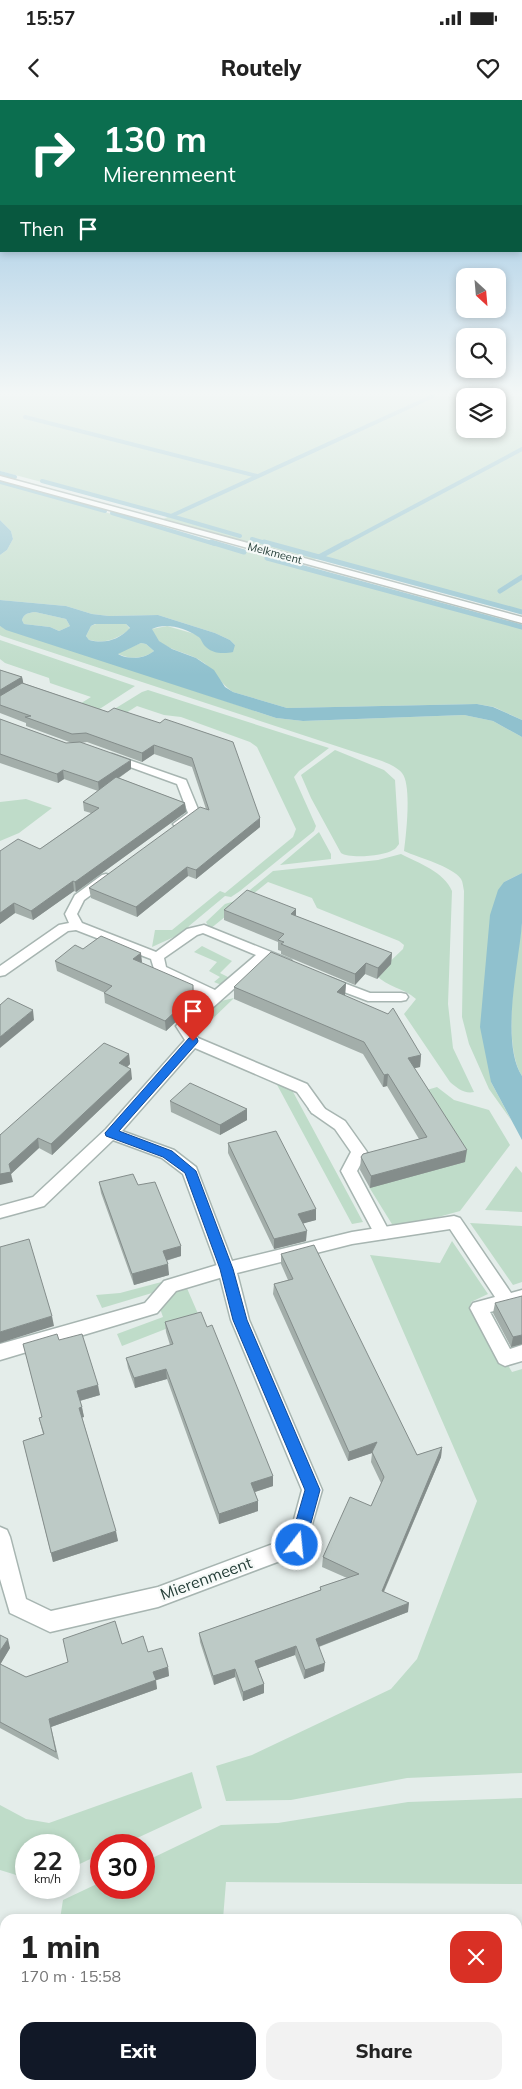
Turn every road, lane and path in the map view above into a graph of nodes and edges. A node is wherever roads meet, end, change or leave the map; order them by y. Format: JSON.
{"nodes":[{"id":1,"x":40,"y":489,"type":"edge"},
{"id":2,"x":522,"y":620,"type":"edge"},
{"id":3,"x":98,"y":752,"type":"edge"},
{"id":4,"x":171,"y":830,"type":"edge"},
{"id":5,"x":117,"y":870,"type":"edge"},
{"id":6,"x":77,"y":926,"type":"junction"},
{"id":7,"x":266,"y":954,"type":"junction"},
{"id":8,"x":157,"y":957,"type":"junction"},
{"id":9,"x":300,"y":968,"type":"edge"},
{"id":10,"x":0,"y":972,"type":"edge"},
{"id":11,"x":317,"y":976,"type":"edge"},
{"id":12,"x":216,"y":996,"type":"junction"},
{"id":13,"x":401,"y":997,"type":"dead end"},
{"id":14,"x":193,"y":1041,"type":"junction"},
{"id":15,"x":111,"y":1133,"type":"junction"},
{"id":16,"x":0,"y":1212,"type":"edge"},
{"id":17,"x":382,"y":1233,"type":"junction"},
{"id":18,"x":227,"y":1269,"type":"junction"},
{"id":19,"x":514,"y":1299,"type":"edge"},
{"id":20,"x":0,"y":1352,"type":"edge"},
{"id":21,"x":522,"y":1353,"type":"edge"},
{"id":22,"x":0,"y":1537,"type":"edge"}],
"edges":[{"from":1,"to":2,"type":"street","name":"Melkmeent"},
{"from":3,"to":4,"type":"street"},
{"from":5,"to":6,"type":"street"},
{"from":6,"to":8,"type":"street"},
{"from":6,"to":10,"type":"street"},
{"from":7,"to":8,"type":"street"},
{"from":7,"to":9,"type":"street"},
{"from":7,"to":12,"type":"street"},
{"from":8,"to":12,"type":"street"},
{"from":11,"to":13,"type":"street"},
{"from":12,"to":14,"type":"street"},
{"from":14,"to":15,"type":"street"},
{"from":14,"to":17,"type":"street"},
{"from":15,"to":16,"type":"street"},
{"from":15,"to":18,"type":"street","name":"Mierenmeent"},
{"from":17,"to":18,"type":"street"},
{"from":17,"to":19,"type":"street"},
{"from":18,"to":20,"type":"street"},
{"from":18,"to":22,"type":"street","name":"Mierenmeent"},
{"from":19,"to":21,"type":"street"}]}
